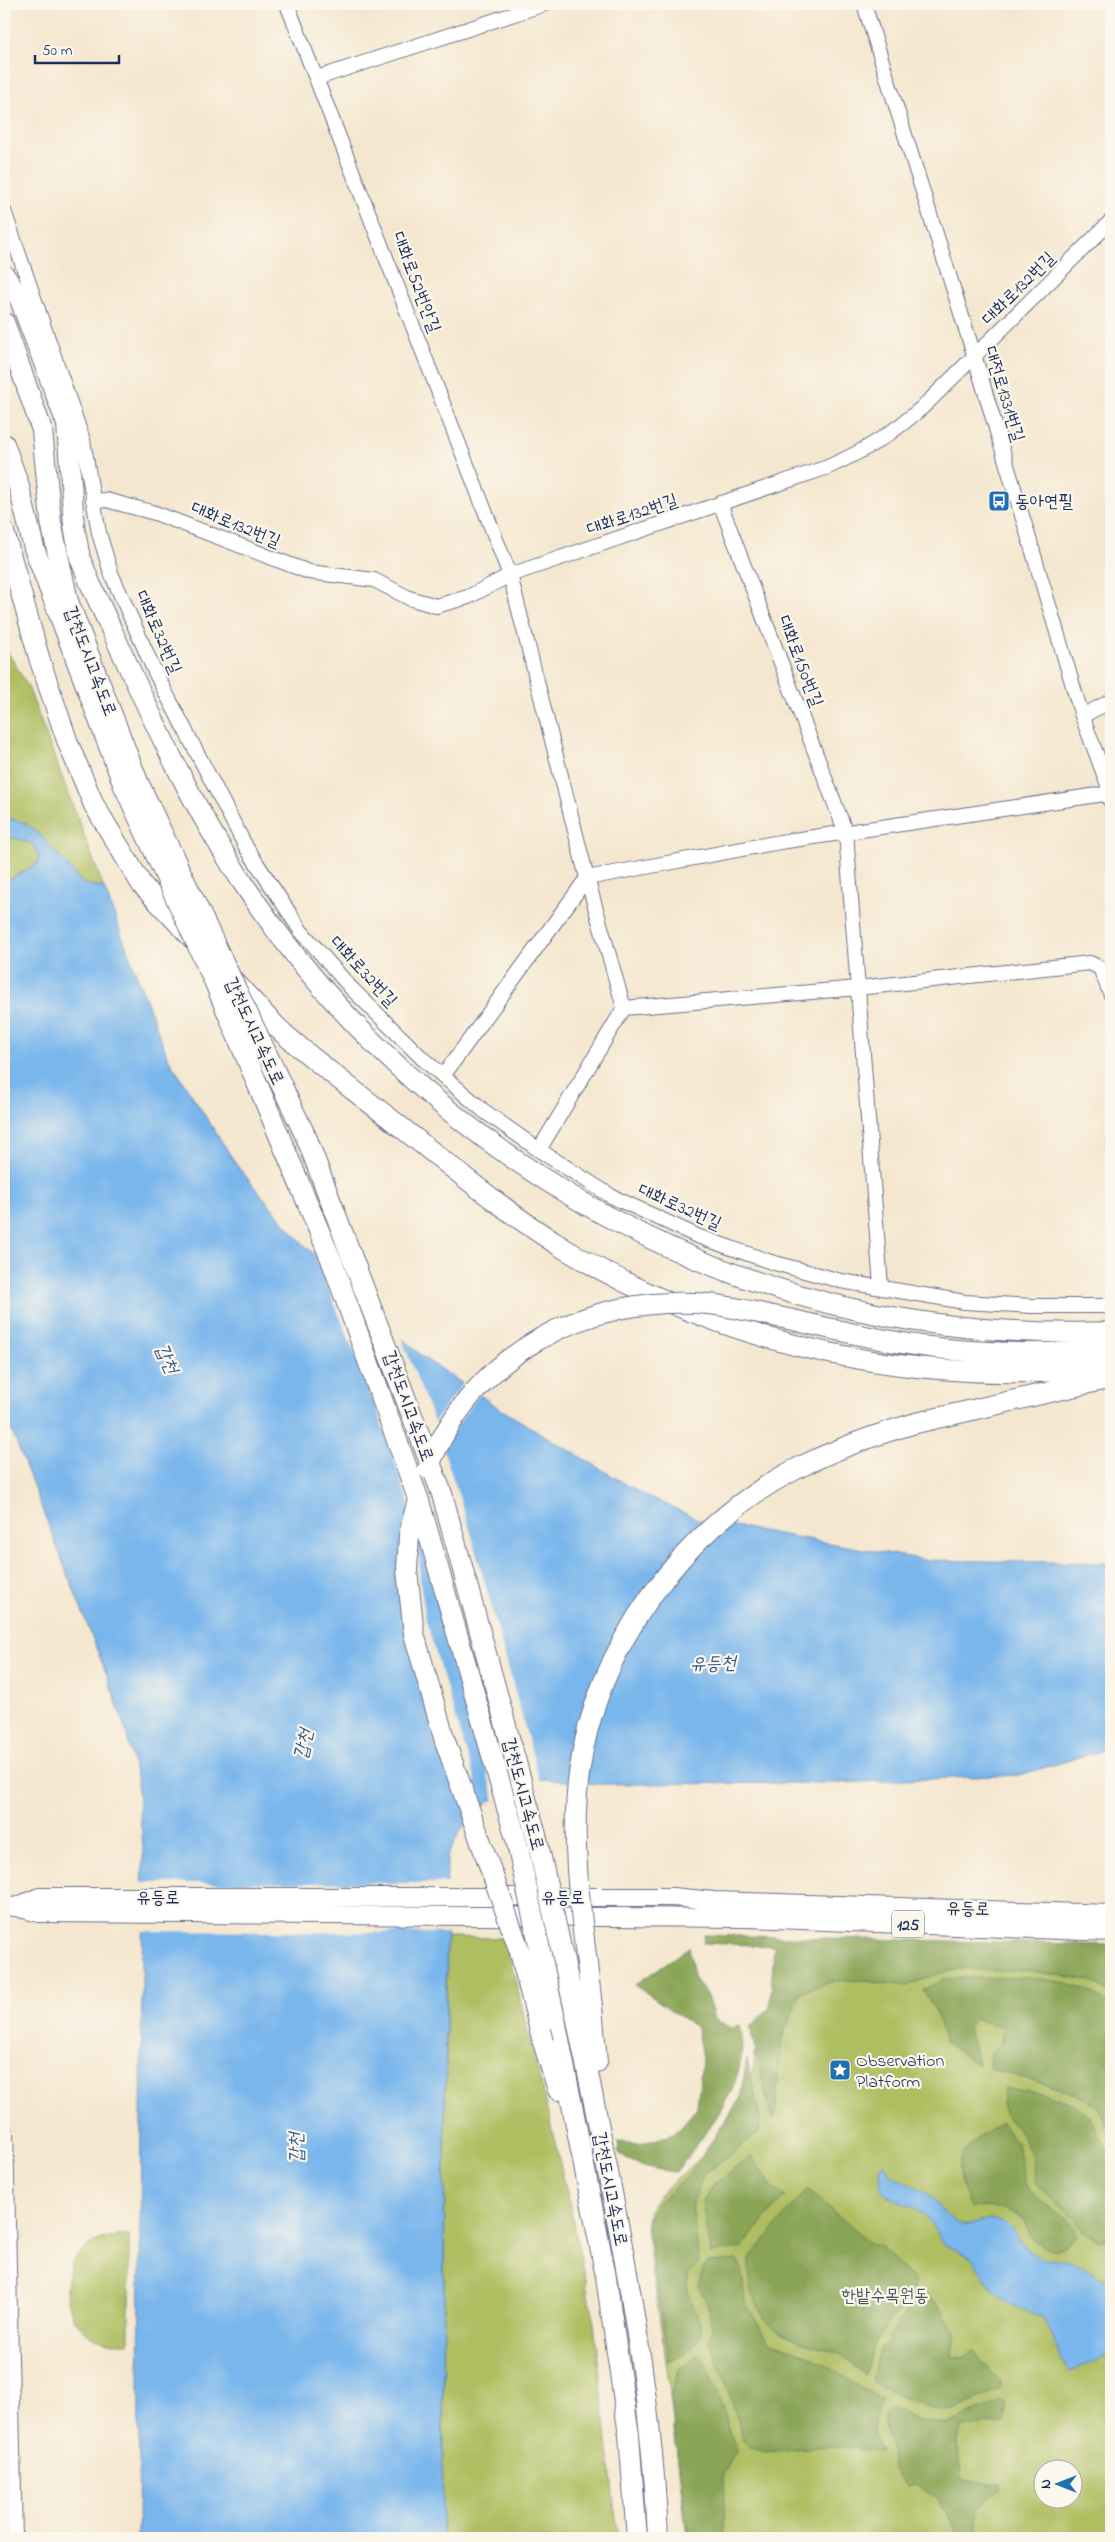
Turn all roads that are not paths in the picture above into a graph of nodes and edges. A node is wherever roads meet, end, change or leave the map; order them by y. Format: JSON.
{"nodes":[{"id":1,"x":287,"y":4,"type":"edge"},
{"id":2,"x":545,"y":4,"type":"edge"},
{"id":3,"x":864,"y":4,"type":"edge"},
{"id":4,"x":317,"y":78,"type":"junction"},
{"id":5,"x":4,"y":211,"type":"edge"},
{"id":6,"x":1111,"y":221,"type":"edge"},
{"id":7,"x":4,"y":275,"type":"edge"},
{"id":8,"x":4,"y":322,"type":"edge"},
{"id":9,"x":975,"y":358,"type":"junction"},
{"id":10,"x":4,"y":444,"type":"edge"},
{"id":11,"x":93,"y":501,"type":"junction"},
{"id":12,"x":720,"y":503,"type":"junction"},
{"id":13,"x":4,"y":532,"type":"edge"},
{"id":14,"x":510,"y":575,"type":"junction"},
{"id":15,"x":1111,"y":702,"type":"edge"},
{"id":16,"x":1082,"y":716,"type":"junction"},
{"id":17,"x":131,"y":784,"type":"junction"},
{"id":18,"x":1111,"y":794,"type":"edge"},
{"id":19,"x":1111,"y":799,"type":"edge"},
{"id":20,"x":846,"y":833,"type":"junction"},
{"id":21,"x":587,"y":878,"type":"junction"},
{"id":22,"x":858,"y":988,"type":"junction"},
{"id":23,"x":1111,"y":995,"type":"edge"},
{"id":24,"x":624,"y":1008,"type":"junction"},
{"id":25,"x":443,"y":1076,"type":"junction"},
{"id":26,"x":538,"y":1150,"type":"junction"},
{"id":27,"x":881,"y":1287,"type":"junction"},
{"id":28,"x":1111,"y":1306,"type":"edge"},
{"id":29,"x":1111,"y":1332,"type":"edge"},
{"id":30,"x":1111,"y":1351,"type":"edge"},
{"id":31,"x":1111,"y":1367,"type":"edge"},
{"id":32,"x":1111,"y":1378,"type":"edge"},
{"id":33,"x":10,"y":1906,"type":"edge"},
{"id":34,"x":1111,"y":1914,"type":"edge"},
{"id":35,"x":1111,"y":1932,"type":"edge"},
{"id":36,"x":583,"y":2009,"type":"junction"},
{"id":37,"x":4,"y":2132,"type":"edge"},
{"id":38,"x":586,"y":2186,"type":"junction"},
{"id":39,"x":7,"y":2350,"type":"edge"},
{"id":40,"x":13,"y":2538,"type":"edge"},
{"id":41,"x":637,"y":2538,"type":"edge"},
{"id":42,"x":658,"y":2538,"type":"edge"}],
"edges":[{"from":1,"to":4,"type":"street","name":"대화로52번안길"},
{"from":2,"to":4,"type":"street"},
{"from":3,"to":9,"type":"street","name":"대전로1331번길"},
{"from":4,"to":14,"type":"street","name":"대화로52번안길"},
{"from":5,"to":11,"type":"street","name":"대화로32번길"},
{"from":6,"to":9,"type":"street","name":"대화로132번길"},
{"from":7,"to":29,"type":"highway"},
{"from":8,"to":17,"type":"highway","name":"갑천도시고속도로"},
{"from":9,"to":12,"type":"street","name":"대화로132번길"},
{"from":9,"to":16,"type":"street","name":"대전로1331번길"},
{"from":10,"to":17,"type":"highway","name":"갑천도시고속도로"},
{"from":11,"to":14,"type":"street","name":"대화로132번길"},
{"from":11,"to":25,"type":"street","name":"대화로32번길"},
{"from":12,"to":14,"type":"street","name":"대화로132번길"},
{"from":12,"to":20,"type":"street","name":"대화로150번길"},
{"from":13,"to":31,"type":"highway"},
{"from":14,"to":21,"type":"street","name":"대화로52번안길"},
{"from":15,"to":16,"type":"street"},
{"from":16,"to":18,"type":"street","name":"대전로1331번길"},
{"from":17,"to":36,"type":"highway","name":"갑천도시고속도로","bridge":true},
{"from":17,"to":38,"type":"highway","name":"갑천도시고속도로","bridge":true},
{"from":18,"to":19,"type":"main road"},
{"from":18,"to":20,"type":"street"},
{"from":20,"to":21,"type":"street"},
{"from":20,"to":22,"type":"street","name":"대화로150번길"},
{"from":21,"to":24,"type":"street","name":"대화로52번안길"},
{"from":21,"to":25,"type":"street"},
{"from":22,"to":23,"type":"street"},
{"from":22,"to":24,"type":"street"},
{"from":22,"to":27,"type":"street","name":"대화로150번길"},
{"from":24,"to":26,"type":"street"},
{"from":25,"to":26,"type":"street","name":"대화로32번길"},
{"from":26,"to":27,"type":"street","name":"대화로32번길"},
{"from":27,"to":28,"type":"street","name":"대화로32번길"},
{"from":30,"to":38,"type":"highway","bridge":true},
{"from":32,"to":36,"type":"highway","bridge":true},
{"from":33,"to":34,"type":"main road","name":"유등로","number":"125","bridge":true},
{"from":33,"to":35,"type":"main road","name":"유등로","number":"125","bridge":true},
{"from":36,"to":42,"type":"highway","name":"갑천도시고속도로"},
{"from":37,"to":39,"type":"main road"},
{"from":38,"to":41,"type":"highway","name":"갑천도시고속도로"},
{"from":39,"to":40,"type":"main road"}]}
